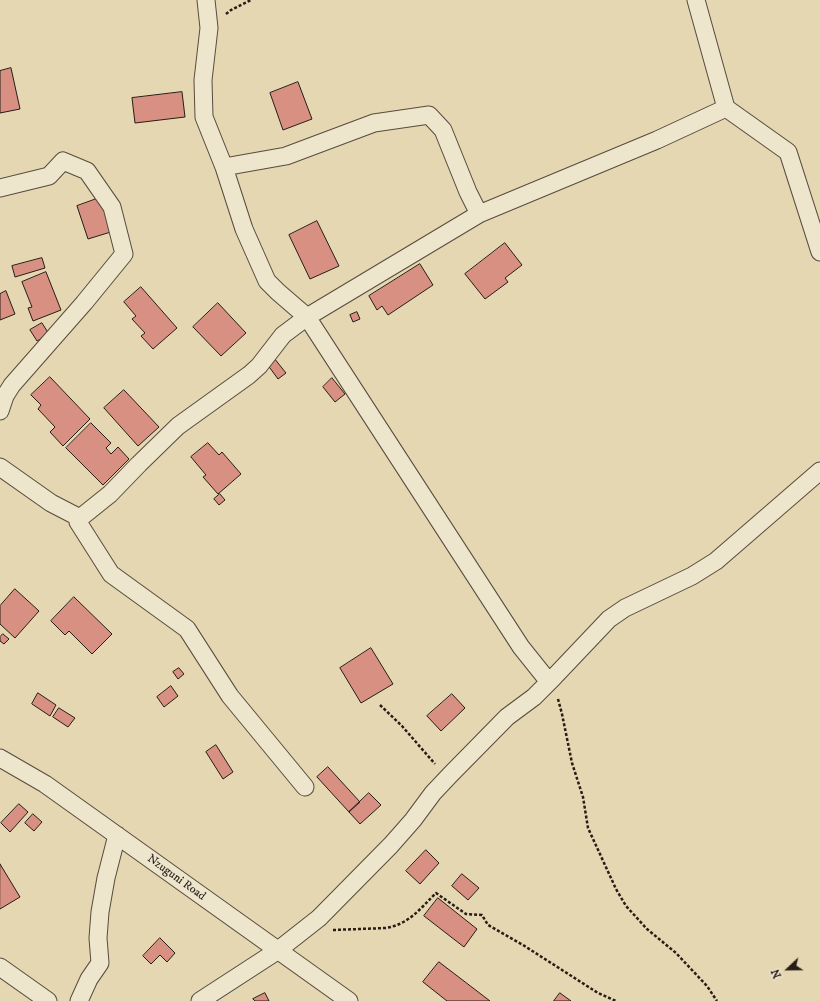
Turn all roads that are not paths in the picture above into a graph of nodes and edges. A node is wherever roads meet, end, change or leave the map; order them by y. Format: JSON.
{"nodes":[{"id":1,"x":206,"y":0,"type":"edge"},
{"id":2,"x":696,"y":0,"type":"edge"},
{"id":3,"x":726,"y":108,"type":"junction"},
{"id":4,"x":224,"y":166,"type":"junction"},
{"id":5,"x":0,"y":188,"type":"edge"},
{"id":6,"x":479,"y":214,"type":"junction"},
{"id":7,"x":820,"y":252,"type":"edge"},
{"id":8,"x":307,"y":317,"type":"junction"},
{"id":9,"x":6,"y":382,"type":"edge"},
{"id":10,"x":0,"y":411,"type":"edge"},
{"id":11,"x":0,"y":467,"type":"edge"},
{"id":12,"x":820,"y":471,"type":"edge"},
{"id":13,"x":80,"y":518,"type":"junction"},
{"id":14,"x":549,"y":682,"type":"junction"},
{"id":15,"x":0,"y":758,"type":"edge"},
{"id":16,"x":305,"y":787,"type":"dead end"},
{"id":17,"x":117,"y":835,"type":"junction"},
{"id":18,"x":277,"y":951,"type":"junction"},
{"id":19,"x":0,"y":967,"type":"edge"},
{"id":20,"x":48,"y":1001,"type":"edge"},
{"id":21,"x":79,"y":1001,"type":"edge"},
{"id":22,"x":200,"y":1001,"type":"edge"},
{"id":23,"x":349,"y":1001,"type":"edge"}],
"edges":[{"from":1,"to":4,"type":"street"},
{"from":2,"to":3,"type":"street"},
{"from":3,"to":6,"type":"street"},
{"from":3,"to":7,"type":"street"},
{"from":4,"to":6,"type":"street"},
{"from":4,"to":8,"type":"street"},
{"from":5,"to":9,"type":"street"},
{"from":6,"to":8,"type":"street"},
{"from":8,"to":13,"type":"street"},
{"from":8,"to":14,"type":"street"},
{"from":9,"to":10,"type":"street"},
{"from":11,"to":13,"type":"street"},
{"from":12,"to":14,"type":"street"},
{"from":13,"to":16,"type":"street"},
{"from":14,"to":18,"type":"street"},
{"from":15,"to":17,"type":"street","name":"Nzuguni Road"},
{"from":17,"to":18,"type":"street","name":"Nzuguni Road"},
{"from":17,"to":21,"type":"street"},
{"from":18,"to":22,"type":"street"},
{"from":18,"to":23,"type":"street","name":"Nzuguni Road"},
{"from":19,"to":20,"type":"street"}]}
